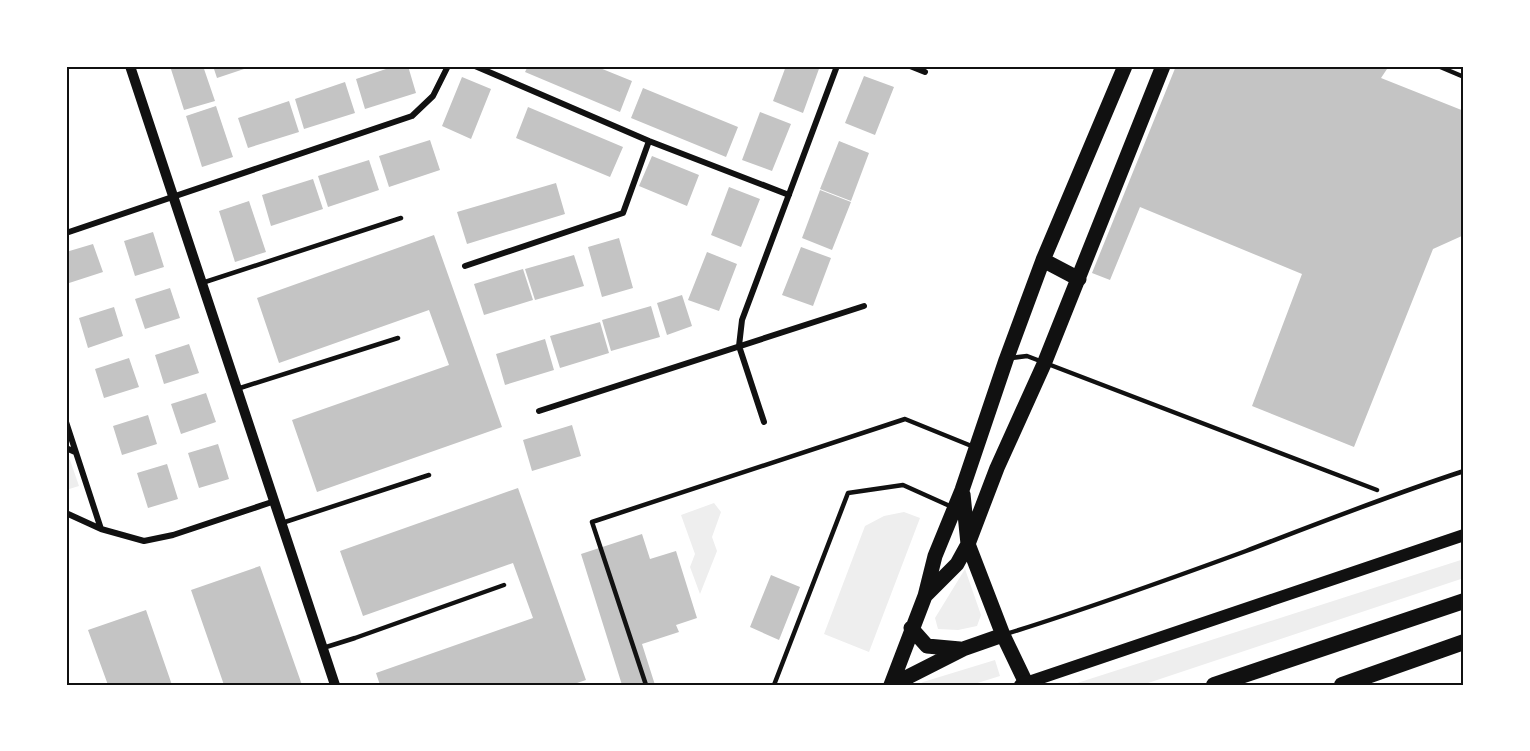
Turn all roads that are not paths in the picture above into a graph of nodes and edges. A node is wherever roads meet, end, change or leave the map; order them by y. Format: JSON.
{"nodes":[{"id":1,"x":130,"y":66,"type":"edge"},
{"id":2,"x":448,"y":66,"type":"edge"},
{"id":3,"x":475,"y":66,"type":"edge"},
{"id":4,"x":837,"y":66,"type":"edge"},
{"id":5,"x":910,"y":66,"type":"edge"},
{"id":6,"x":1125,"y":66,"type":"edge"},
{"id":7,"x":1163,"y":66,"type":"edge"},
{"id":8,"x":1438,"y":66,"type":"edge"},
{"id":9,"x":925,"y":72,"type":"dead end"},
{"id":10,"x":1464,"y":77,"type":"edge"},
{"id":11,"x":649,"y":141,"type":"junction"},
{"id":12,"x":789,"y":195,"type":"junction"},
{"id":13,"x":173,"y":197,"type":"junction"},
{"id":14,"x":401,"y":218,"type":"dead end"},
{"id":15,"x":66,"y":233,"type":"edge"},
{"id":16,"x":1043,"y":260,"type":"junction"},
{"id":17,"x":465,"y":266,"type":"dead end"},
{"id":18,"x":1079,"y":279,"type":"junction"},
{"id":19,"x":202,"y":284,"type":"junction"},
{"id":20,"x":864,"y":306,"type":"dead end"},
{"id":21,"x":398,"y":339,"type":"dead end"},
{"id":22,"x":739,"y":346,"type":"junction"},
{"id":23,"x":1006,"y":360,"type":"junction"},
{"id":24,"x":1044,"y":364,"type":"junction"},
{"id":25,"x":237,"y":389,"type":"junction"},
{"id":26,"x":539,"y":411,"type":"dead end"},
{"id":27,"x":66,"y":422,"type":"edge"},
{"id":28,"x":764,"y":422,"type":"dead end"},
{"id":29,"x":66,"y":448,"type":"edge"},
{"id":30,"x":976,"y":448,"type":"junction"},
{"id":31,"x":75,"y":452,"type":"junction"},
{"id":32,"x":1464,"y":471,"type":"edge"},
{"id":33,"x":429,"y":475,"type":"dead end"},
{"id":34,"x":962,"y":490,"type":"junction"},
{"id":35,"x":1377,"y":490,"type":"dead end"},
{"id":36,"x":274,"y":501,"type":"junction"},
{"id":37,"x":955,"y":508,"type":"junction"},
{"id":38,"x":66,"y":513,"type":"edge"},
{"id":39,"x":282,"y":523,"type":"junction"},
{"id":40,"x":101,"y":529,"type":"junction"},
{"id":41,"x":1464,"y":535,"type":"edge"},
{"id":42,"x":968,"y":544,"type":"junction"},
{"id":43,"x":504,"y":585,"type":"dead end"},
{"id":44,"x":925,"y":596,"type":"junction"},
{"id":45,"x":1464,"y":601,"type":"edge"},
{"id":46,"x":911,"y":628,"type":"junction"},
{"id":47,"x":1003,"y":635,"type":"junction"},
{"id":48,"x":1464,"y":642,"type":"edge"},
{"id":49,"x":323,"y":648,"type":"junction"},
{"id":50,"x":963,"y":649,"type":"junction"},
{"id":51,"x":1024,"y":684,"type":"edge"},
{"id":52,"x":335,"y":685,"type":"edge"},
{"id":53,"x":646,"y":685,"type":"edge"},
{"id":54,"x":774,"y":685,"type":"edge"},
{"id":55,"x":892,"y":685,"type":"edge"},
{"id":56,"x":1214,"y":685,"type":"edge"},
{"id":57,"x":1341,"y":685,"type":"edge"}],
"edges":[{"from":1,"to":13,"type":"street"},
{"from":2,"to":13,"type":"street"},
{"from":3,"to":11,"type":"street"},
{"from":4,"to":12,"type":"street"},
{"from":5,"to":9,"type":"street"},
{"from":6,"to":16,"type":"main road"},
{"from":7,"to":18,"type":"main road"},
{"from":8,"to":10,"type":"lane"},
{"from":11,"to":12,"type":"street"},
{"from":11,"to":17,"type":"street"},
{"from":12,"to":22,"type":"street"},
{"from":13,"to":15,"type":"street"},
{"from":13,"to":19,"type":"street"},
{"from":14,"to":19,"type":"lane"},
{"from":16,"to":18,"type":"main road"},
{"from":16,"to":23,"type":"main road"},
{"from":18,"to":24,"type":"main road"},
{"from":19,"to":25,"type":"street"},
{"from":20,"to":22,"type":"street"},
{"from":21,"to":25,"type":"lane"},
{"from":22,"to":26,"type":"street"},
{"from":22,"to":28,"type":"street"},
{"from":23,"to":24,"type":"lane"},
{"from":23,"to":30,"type":"main road"},
{"from":24,"to":35,"type":"lane"},
{"from":24,"to":42,"type":"main road"},
{"from":25,"to":36,"type":"street"},
{"from":27,"to":31,"type":"street"},
{"from":29,"to":31,"type":"street"},
{"from":30,"to":34,"type":"main road"},
{"from":30,"to":53,"type":"lane"},
{"from":31,"to":40,"type":"street"},
{"from":32,"to":47,"type":"lane"},
{"from":33,"to":39,"type":"lane"},
{"from":34,"to":37,"type":"main road"},
{"from":34,"to":42,"type":"main road"},
{"from":36,"to":39,"type":"street"},
{"from":36,"to":40,"type":"street"},
{"from":37,"to":44,"type":"main road"},
{"from":37,"to":54,"type":"lane"},
{"from":38,"to":40,"type":"street"},
{"from":39,"to":49,"type":"street"},
{"from":41,"to":51,"type":"main road"},
{"from":42,"to":44,"type":"main road"},
{"from":42,"to":47,"type":"main road"},
{"from":43,"to":49,"type":"lane"},
{"from":44,"to":46,"type":"main road"},
{"from":45,"to":56,"type":"highway"},
{"from":46,"to":50,"type":"main road"},
{"from":46,"to":55,"type":"main road"},
{"from":47,"to":50,"type":"main road"},
{"from":47,"to":51,"type":"main road"},
{"from":48,"to":57,"type":"highway"},
{"from":49,"to":52,"type":"street"},
{"from":50,"to":55,"type":"main road"}]}
